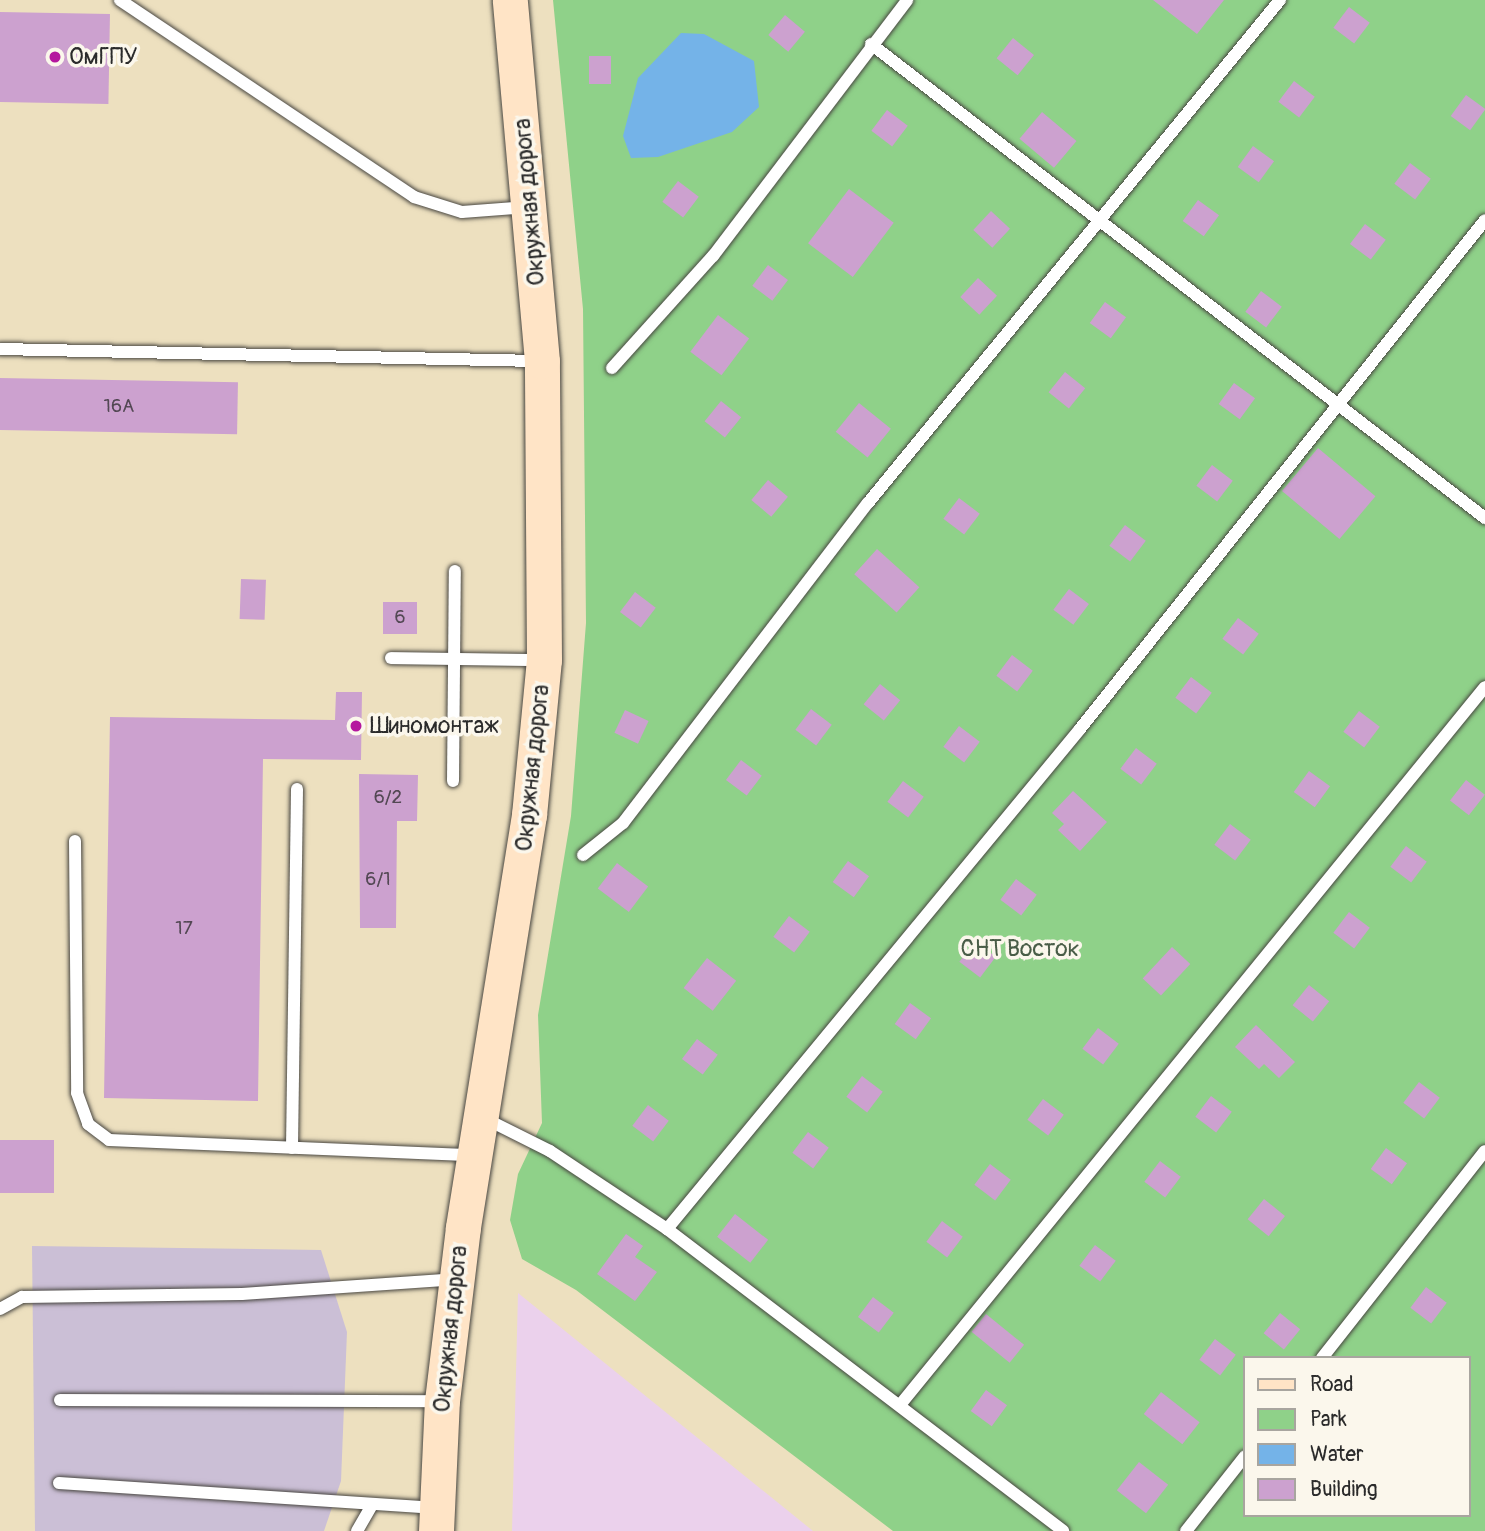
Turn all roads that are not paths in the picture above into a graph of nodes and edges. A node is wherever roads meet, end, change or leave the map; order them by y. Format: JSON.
{"nodes":[{"id":1,"x":120,"y":0,"type":"edge"},
{"id":2,"x":510,"y":0,"type":"edge"},
{"id":3,"x":907,"y":0,"type":"edge"},
{"id":4,"x":1280,"y":0,"type":"edge"},
{"id":5,"x":871,"y":44,"type":"junction"},
{"id":6,"x":531,"y":206,"type":"junction"},
{"id":7,"x":1485,"y":220,"type":"edge"},
{"id":8,"x":1101,"y":223,"type":"junction"},
{"id":9,"x":0,"y":349,"type":"edge"},
{"id":10,"x":542,"y":361,"type":"junction"},
{"id":11,"x":612,"y":368,"type":"dead end"},
{"id":12,"x":1334,"y":405,"type":"junction"},
{"id":13,"x":1485,"y":518,"type":"edge"},
{"id":14,"x":455,"y":571,"type":"dead end"},
{"id":15,"x":391,"y":658,"type":"dead end"},
{"id":16,"x":454,"y":659,"type":"junction"},
{"id":17,"x":544,"y":660,"type":"junction"},
{"id":18,"x":1485,"y":687,"type":"edge"},
{"id":19,"x":453,"y":781,"type":"dead end"},
{"id":20,"x":297,"y":789,"type":"dead end"},
{"id":21,"x":75,"y":841,"type":"dead end"},
{"id":22,"x":583,"y":855,"type":"dead end"},
{"id":23,"x":478,"y":1115,"type":"junction"},
{"id":24,"x":292,"y":1148,"type":"junction"},
{"id":25,"x":1485,"y":1151,"type":"edge"},
{"id":26,"x":472,"y":1155,"type":"junction"},
{"id":27,"x":667,"y":1229,"type":"junction"},
{"id":28,"x":456,"y":1279,"type":"junction"},
{"id":29,"x":0,"y":1308,"type":"edge"},
{"id":30,"x":1324,"y":1356,"type":"edge"},
{"id":31,"x":60,"y":1400,"type":"dead end"},
{"id":32,"x":442,"y":1401,"type":"junction"},
{"id":33,"x":900,"y":1405,"type":"junction"},
{"id":34,"x":1244,"y":1457,"type":"edge"},
{"id":35,"x":59,"y":1483,"type":"dead end"},
{"id":36,"x":372,"y":1504,"type":"junction"},
{"id":37,"x":436,"y":1519,"type":"edge"},
{"id":38,"x":358,"y":1531,"type":"edge"},
{"id":39,"x":1063,"y":1531,"type":"edge"},
{"id":40,"x":1186,"y":1531,"type":"edge"}],
"edges":[{"from":1,"to":6,"type":"lane"},
{"from":2,"to":6,"type":"main road","name":"Окружная дорога"},
{"from":3,"to":5,"type":"lane"},
{"from":4,"to":8,"type":"lane"},
{"from":5,"to":8,"type":"lane"},
{"from":5,"to":11,"type":"lane"},
{"from":6,"to":10,"type":"main road","name":"Окружная дорога"},
{"from":7,"to":12,"type":"lane"},
{"from":8,"to":12,"type":"lane"},
{"from":8,"to":22,"type":"lane"},
{"from":9,"to":10,"type":"lane"},
{"from":10,"to":17,"type":"main road","name":"Окружная дорога"},
{"from":12,"to":13,"type":"lane"},
{"from":12,"to":27,"type":"lane"},
{"from":14,"to":16,"type":"lane"},
{"from":15,"to":16,"type":"lane"},
{"from":16,"to":17,"type":"lane"},
{"from":16,"to":19,"type":"lane"},
{"from":17,"to":23,"type":"main road","name":"Окружная дорога"},
{"from":18,"to":33,"type":"lane"},
{"from":20,"to":24,"type":"lane"},
{"from":21,"to":24,"type":"lane"},
{"from":23,"to":26,"type":"main road","name":"Окружная дорога"},
{"from":23,"to":27,"type":"lane"},
{"from":24,"to":26,"type":"lane"},
{"from":25,"to":30,"type":"lane"},
{"from":26,"to":28,"type":"main road","name":"Окружная дорога"},
{"from":27,"to":33,"type":"lane"},
{"from":28,"to":29,"type":"lane"},
{"from":28,"to":32,"type":"main road","name":"Окружная дорога"},
{"from":31,"to":32,"type":"lane"},
{"from":32,"to":37,"type":"main road","name":"Окружная дорога"},
{"from":33,"to":39,"type":"lane"},
{"from":34,"to":40,"type":"lane"},
{"from":35,"to":36,"type":"lane"},
{"from":36,"to":37,"type":"lane"},
{"from":36,"to":38,"type":"lane"}]}
